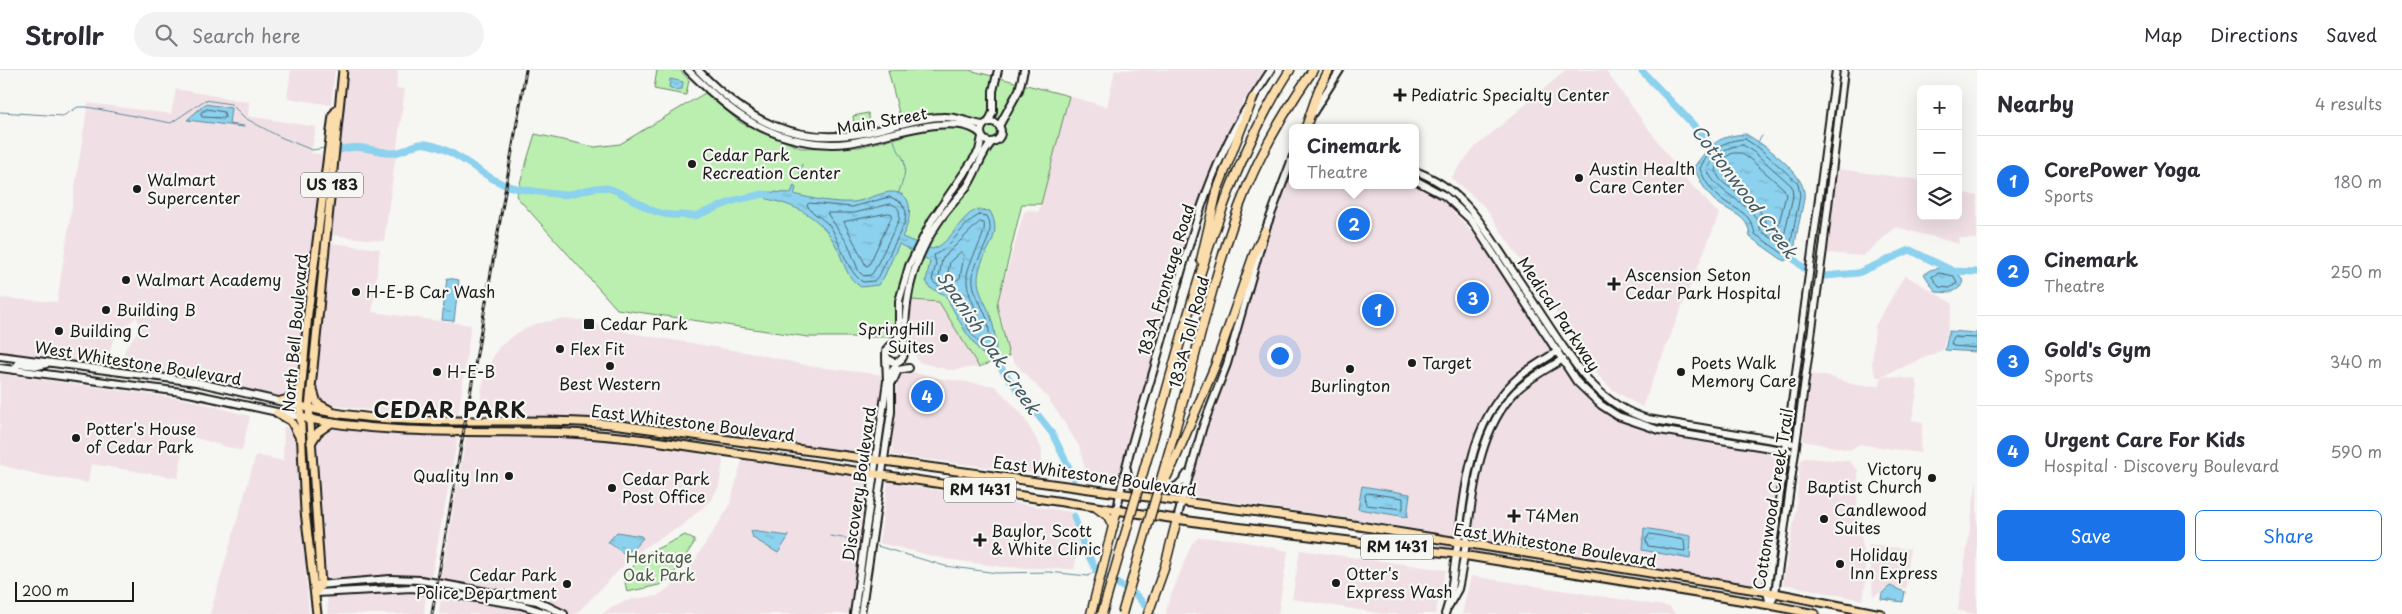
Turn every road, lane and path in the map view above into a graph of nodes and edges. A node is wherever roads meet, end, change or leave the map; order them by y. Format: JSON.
{"nodes":[{"id":1,"x":343,"y":70,"type":"edge"},
{"id":2,"x":688,"y":70,"type":"edge"},
{"id":3,"x":698,"y":70,"type":"edge"},
{"id":4,"x":998,"y":70,"type":"edge"},
{"id":5,"x":1024,"y":70,"type":"edge"},
{"id":6,"x":1271,"y":70,"type":"edge"},
{"id":7,"x":1290,"y":70,"type":"edge"},
{"id":8,"x":1314,"y":70,"type":"edge"},
{"id":9,"x":1329,"y":70,"type":"edge"},
{"id":10,"x":1340,"y":70,"type":"edge"},
{"id":11,"x":1836,"y":70,"type":"edge"},
{"id":12,"x":1844,"y":70,"type":"edge"},
{"id":13,"x":1848,"y":70,"type":"edge"},
{"id":14,"x":1840,"y":97,"type":"junction"},
{"id":15,"x":1253,"y":98,"type":"junction"},
{"id":16,"x":338,"y":107,"type":"junction"},
{"id":17,"x":746,"y":116,"type":"junction"},
{"id":18,"x":986,"y":123,"type":"junction"},
{"id":19,"x":1308,"y":124,"type":"edge"},
{"id":20,"x":1309,"y":124,"type":"edge"},
{"id":21,"x":999,"y":126,"type":"junction"},
{"id":22,"x":879,"y":129,"type":"junction"},
{"id":23,"x":981,"y":136,"type":"junction"},
{"id":24,"x":880,"y":137,"type":"junction"},
{"id":25,"x":803,"y":138,"type":"junction"},
{"id":26,"x":992,"y":142,"type":"junction"},
{"id":27,"x":1289,"y":167,"type":"edge"},
{"id":28,"x":1419,"y":173,"type":"edge"},
{"id":29,"x":1419,"y":182,"type":"edge"},
{"id":30,"x":1265,"y":231,"type":"junction"},
{"id":31,"x":928,"y":233,"type":"junction"},
{"id":32,"x":1497,"y":245,"type":"junction"},
{"id":33,"x":1490,"y":249,"type":"junction"},
{"id":34,"x":912,"y":268,"type":"junction"},
{"id":35,"x":1194,"y":293,"type":"junction"},
{"id":36,"x":894,"y":344,"type":"junction"},
{"id":37,"x":1564,"y":348,"type":"junction"},
{"id":38,"x":904,"y":351,"type":"junction"},
{"id":39,"x":1556,"y":352,"type":"junction"},
{"id":40,"x":1568,"y":355,"type":"junction"},
{"id":41,"x":0,"y":356,"type":"edge"},
{"id":42,"x":886,"y":357,"type":"junction"},
{"id":43,"x":1561,"y":360,"type":"junction"},
{"id":44,"x":52,"y":363,"type":"junction"},
{"id":45,"x":897,"y":363,"type":"junction"},
{"id":46,"x":0,"y":368,"type":"edge"},
{"id":47,"x":909,"y":368,"type":"dead end"},
{"id":48,"x":14,"y":370,"type":"junction"},
{"id":49,"x":312,"y":380,"type":"junction"},
{"id":50,"x":302,"y":384,"type":"junction"},
{"id":51,"x":892,"y":390,"type":"junction"},
{"id":52,"x":280,"y":401,"type":"junction"},
{"id":53,"x":300,"y":406,"type":"junction"},
{"id":54,"x":309,"y":408,"type":"junction"},
{"id":55,"x":278,"y":413,"type":"junction"},
{"id":56,"x":337,"y":414,"type":"junction"},
{"id":57,"x":300,"y":418,"type":"junction"},
{"id":58,"x":309,"y":419,"type":"junction"},
{"id":59,"x":331,"y":424,"type":"junction"},
{"id":60,"x":1677,"y":425,"type":"junction"},
{"id":61,"x":1480,"y":429,"type":"junction"},
{"id":62,"x":1488,"y":433,"type":"junction"},
{"id":63,"x":1675,"y":433,"type":"junction"},
{"id":64,"x":302,"y":441,"type":"junction"},
{"id":65,"x":1788,"y":442,"type":"junction"},
{"id":66,"x":1796,"y":444,"type":"junction"},
{"id":67,"x":310,"y":446,"type":"junction"},
{"id":68,"x":1787,"y":451,"type":"junction"},
{"id":69,"x":1795,"y":452,"type":"junction"},
{"id":70,"x":876,"y":461,"type":"junction"},
{"id":71,"x":884,"y":462,"type":"junction"},
{"id":72,"x":1170,"y":463,"type":"junction"},
{"id":73,"x":1191,"y":467,"type":"junction"},
{"id":74,"x":1126,"y":468,"type":"junction"},
{"id":75,"x":878,"y":473,"type":"junction"},
{"id":76,"x":1120,"y":492,"type":"junction"},
{"id":77,"x":1181,"y":503,"type":"junction"},
{"id":78,"x":1096,"y":508,"type":"junction"},
{"id":79,"x":1116,"y":510,"type":"junction"},
{"id":80,"x":1177,"y":519,"type":"junction"},
{"id":81,"x":1113,"y":527,"type":"junction"},
{"id":82,"x":1458,"y":544,"type":"junction"},
{"id":83,"x":1466,"y":545,"type":"junction"},
{"id":84,"x":1456,"y":554,"type":"junction"},
{"id":85,"x":1465,"y":556,"type":"junction"},
{"id":86,"x":321,"y":585,"type":"junction"},
{"id":87,"x":312,"y":586,"type":"junction"},
{"id":88,"x":316,"y":593,"type":"junction"},
{"id":89,"x":1771,"y":593,"type":"junction"},
{"id":90,"x":1770,"y":604,"type":"junction"},
{"id":91,"x":1446,"y":611,"type":"edge"},
{"id":92,"x":317,"y":614,"type":"edge"},
{"id":93,"x":548,"y":614,"type":"edge"},
{"id":94,"x":564,"y":614,"type":"edge"},
{"id":95,"x":854,"y":614,"type":"edge"},
{"id":96,"x":861,"y":614,"type":"edge"},
{"id":97,"x":1091,"y":614,"type":"edge"},
{"id":98,"x":1102,"y":614,"type":"edge"},
{"id":99,"x":1122,"y":614,"type":"edge"},
{"id":100,"x":1148,"y":614,"type":"edge"},
{"id":101,"x":1815,"y":614,"type":"edge"},
{"id":102,"x":1881,"y":614,"type":"edge"}],
"edges":[{"from":1,"to":16,"type":"main road","name":"North Bell Boulevard","number":"US 183"},
{"from":2,"to":17,"type":"street","name":"Main Street"},
{"from":3,"to":17,"type":"street","name":"Main Street"},
{"from":4,"to":18,"type":"street"},
{"from":5,"to":21,"type":"street"},
{"from":6,"to":15,"type":"street","name":"183A Frontage Road"},
{"from":7,"to":35,"type":"highway","name":"183A Toll Road"},
{"from":8,"to":72,"type":"highway","name":"183A Toll Road"},
{"from":9,"to":19,"type":"highway"},
{"from":10,"to":20,"type":"street"},
{"from":11,"to":65,"type":"street","name":"Cottonwood Creek Trail"},
{"from":12,"to":14,"type":"street","name":"Cottonwood Creek Trail"},
{"from":13,"to":14,"type":"street"},
{"from":14,"to":66,"type":"street","name":"Cottonwood Creek Trail"},
{"from":15,"to":35,"type":"highway"},
{"from":15,"to":74,"type":"street","name":"183A Frontage Road"},
{"from":16,"to":49,"type":"main road","name":"North Bell Boulevard","number":"US 183"},
{"from":16,"to":50,"type":"main road","name":"North Bell Boulevard","number":"US 183"},
{"from":17,"to":25,"type":"street","name":"Main Street"},
{"from":18,"to":21,"type":"street","name":"Main Street"},
{"from":18,"to":22,"type":"street","name":"Main Street"},
{"from":18,"to":23,"type":"street"},
{"from":21,"to":26,"type":"street"},
{"from":22,"to":24,"type":"street"},
{"from":22,"to":25,"type":"street","name":"Main Street"},
{"from":23,"to":24,"type":"street","name":"Main Street"},
{"from":23,"to":26,"type":"street","name":"Main Street"},
{"from":23,"to":31,"type":"street"},
{"from":24,"to":25,"type":"street","name":"Main Street"},
{"from":26,"to":31,"type":"street"},
{"from":27,"to":30,"type":"street"},
{"from":28,"to":32,"type":"street","name":"Medical Parkway"},
{"from":29,"to":33,"type":"street","name":"Medical Parkway"},
{"from":30,"to":72,"type":"highway"},
{"from":30,"to":73,"type":"street"},
{"from":31,"to":34,"type":"street"},
{"from":32,"to":33,"type":"street"},
{"from":32,"to":37,"type":"street","name":"Medical Parkway"},
{"from":33,"to":39,"type":"street","name":"Medical Parkway"},
{"from":34,"to":36,"type":"street"},
{"from":34,"to":38,"type":"street"},
{"from":35,"to":98,"type":"highway","name":"183A Toll Road","bridge":true},
{"from":36,"to":38,"type":"street"},
{"from":36,"to":42,"type":"street"},
{"from":37,"to":39,"type":"street"},
{"from":37,"to":40,"type":"street","name":"Medical Parkway"},
{"from":38,"to":45,"type":"street"},
{"from":39,"to":43,"type":"street","name":"Medical Parkway"},
{"from":39,"to":61,"type":"street"},
{"from":40,"to":43,"type":"street"},
{"from":40,"to":60,"type":"street","name":"Medical Parkway"},
{"from":41,"to":44,"type":"street","name":"West Whitestone Boulevard","number":"RM 1431"},
{"from":42,"to":45,"type":"street"},
{"from":42,"to":70,"type":"street","name":"Discovery Boulevard"},
{"from":43,"to":62,"type":"street"},
{"from":43,"to":63,"type":"street","name":"Medical Parkway"},
{"from":44,"to":48,"type":"street"},
{"from":44,"to":52,"type":"street","name":"West Whitestone Boulevard","number":"RM 1431"},
{"from":45,"to":51,"type":"street","name":"Discovery Boulevard"},
{"from":46,"to":48,"type":"street","name":"West Whitestone Boulevard","number":"RM 1431"},
{"from":47,"to":51,"type":"street"},
{"from":48,"to":55,"type":"street","name":"West Whitestone Boulevard","number":"RM 1431"},
{"from":49,"to":54,"type":"main road","name":"North Bell Boulevard","number":"US 183"},
{"from":49,"to":56,"type":"main road"},
{"from":50,"to":52,"type":"main road"},
{"from":50,"to":53,"type":"main road","name":"North Bell Boulevard","number":"US 183"},
{"from":51,"to":71,"type":"street","name":"Discovery Boulevard"},
{"from":52,"to":53,"type":"street","name":"West Whitestone Boulevard","number":"RM 1431"},
{"from":53,"to":54,"type":"main road","name":"East Whitestone Boulevard","number":"RM 1431"},
{"from":53,"to":57,"type":"main road","name":"North Bell Boulevard","number":"US 183"},
{"from":54,"to":56,"type":"main road","name":"East Whitestone Boulevard","number":"RM 1431"},
{"from":54,"to":58,"type":"main road","name":"North Bell Boulevard","number":"US 183"},
{"from":55,"to":57,"type":"street","name":"West Whitestone Boulevard","number":"RM 1431"},
{"from":55,"to":64,"type":"main road"},
{"from":56,"to":70,"type":"main road","name":"East Whitestone Boulevard","number":"RM 1431"},
{"from":57,"to":58,"type":"main road","name":"East Whitestone Boulevard","number":"RM 1431"},
{"from":57,"to":64,"type":"main road","name":"North Bell Boulevard","number":"US 183"},
{"from":58,"to":59,"type":"main road","name":"East Whitestone Boulevard","number":"RM 1431"},
{"from":58,"to":67,"type":"main road","name":"North Bell Boulevard","number":"US 183"},
{"from":59,"to":67,"type":"main road"},
{"from":59,"to":75,"type":"main road","name":"East Whitestone Boulevard","number":"RM 1431"},
{"from":60,"to":63,"type":"street"},
{"from":60,"to":65,"type":"street","name":"Medical Parkway"},
{"from":61,"to":62,"type":"street"},
{"from":61,"to":82,"type":"street"},
{"from":62,"to":83,"type":"street"},
{"from":63,"to":68,"type":"street","name":"Medical Parkway"},
{"from":64,"to":87,"type":"main road","name":"North Bell Boulevard","number":"US 183"},
{"from":65,"to":66,"type":"street","name":"Medical Parkway"},
{"from":65,"to":68,"type":"street","name":"Cottonwood Creek Trail"},
{"from":66,"to":69,"type":"street","name":"Cottonwood Creek Trail"},
{"from":67,"to":86,"type":"main road","name":"North Bell Boulevard","number":"US 183"},
{"from":68,"to":69,"type":"street","name":"Medical Parkway"},
{"from":68,"to":89,"type":"street","name":"Cottonwood Creek Trail"},
{"from":69,"to":89,"type":"street","name":"Cottonwood Creek Trail"},
{"from":70,"to":71,"type":"main road","name":"East Whitestone Boulevard","number":"RM 1431"},
{"from":70,"to":75,"type":"street","name":"Discovery Boulevard"},
{"from":71,"to":75,"type":"street","name":"Discovery Boulevard"},
{"from":71,"to":76,"type":"main road","name":"East Whitestone Boulevard","number":"RM 1431"},
{"from":72,"to":99,"type":"highway","bridge":true},
{"from":73,"to":74,"type":"street"},
{"from":73,"to":77,"type":"street"},
{"from":74,"to":76,"type":"street","name":"183A Frontage Road"},
{"from":75,"to":78,"type":"main road","name":"East Whitestone Boulevard","number":"RM 1431"},
{"from":75,"to":95,"type":"street","name":"Discovery Boulevard"},
{"from":75,"to":96,"type":"street","name":"Discovery Boulevard"},
{"from":76,"to":77,"type":"main road","name":"East Whitestone Boulevard","number":"RM 1431"},
{"from":76,"to":79,"type":"street","name":"183A Frontage Road"},
{"from":77,"to":80,"type":"street"},
{"from":77,"to":82,"type":"main road","name":"East Whitestone Boulevard","number":"RM 1431"},
{"from":78,"to":79,"type":"main road","name":"East Whitestone Boulevard","number":"RM 1431"},
{"from":78,"to":81,"type":"highway"},
{"from":79,"to":80,"type":"main road","name":"East Whitestone Boulevard","number":"RM 1431"},
{"from":79,"to":81,"type":"highway"},
{"from":80,"to":84,"type":"main road","name":"East Whitestone Boulevard","number":"RM 1431"},
{"from":80,"to":100,"type":"highway"},
{"from":81,"to":97,"type":"highway"},
{"from":82,"to":83,"type":"main road","name":"East Whitestone Boulevard","number":"RM 1431"},
{"from":82,"to":84,"type":"street"},
{"from":83,"to":85,"type":"street"},
{"from":83,"to":89,"type":"main road","name":"East Whitestone Boulevard","number":"RM 1431"},
{"from":84,"to":85,"type":"main road","name":"East Whitestone Boulevard","number":"RM 1431"},
{"from":84,"to":91,"type":"street"},
{"from":85,"to":90,"type":"main road","name":"East Whitestone Boulevard","number":"RM 1431"},
{"from":85,"to":91,"type":"street"},
{"from":86,"to":87,"type":"street"},
{"from":86,"to":88,"type":"main road"},
{"from":86,"to":94,"type":"street"},
{"from":87,"to":88,"type":"main road","name":"North Bell Boulevard","number":"US 183"},
{"from":88,"to":92,"type":"main road","name":"North Bell Boulevard","number":"US 183"},
{"from":88,"to":93,"type":"street"},
{"from":89,"to":90,"type":"street","name":"Cottonwood Creek Trail"},
{"from":89,"to":102,"type":"main road","name":"East Whitestone Boulevard","number":"RM 1431"},
{"from":90,"to":101,"type":"main road","name":"East Whitestone Boulevard","number":"RM 1431"}]}
